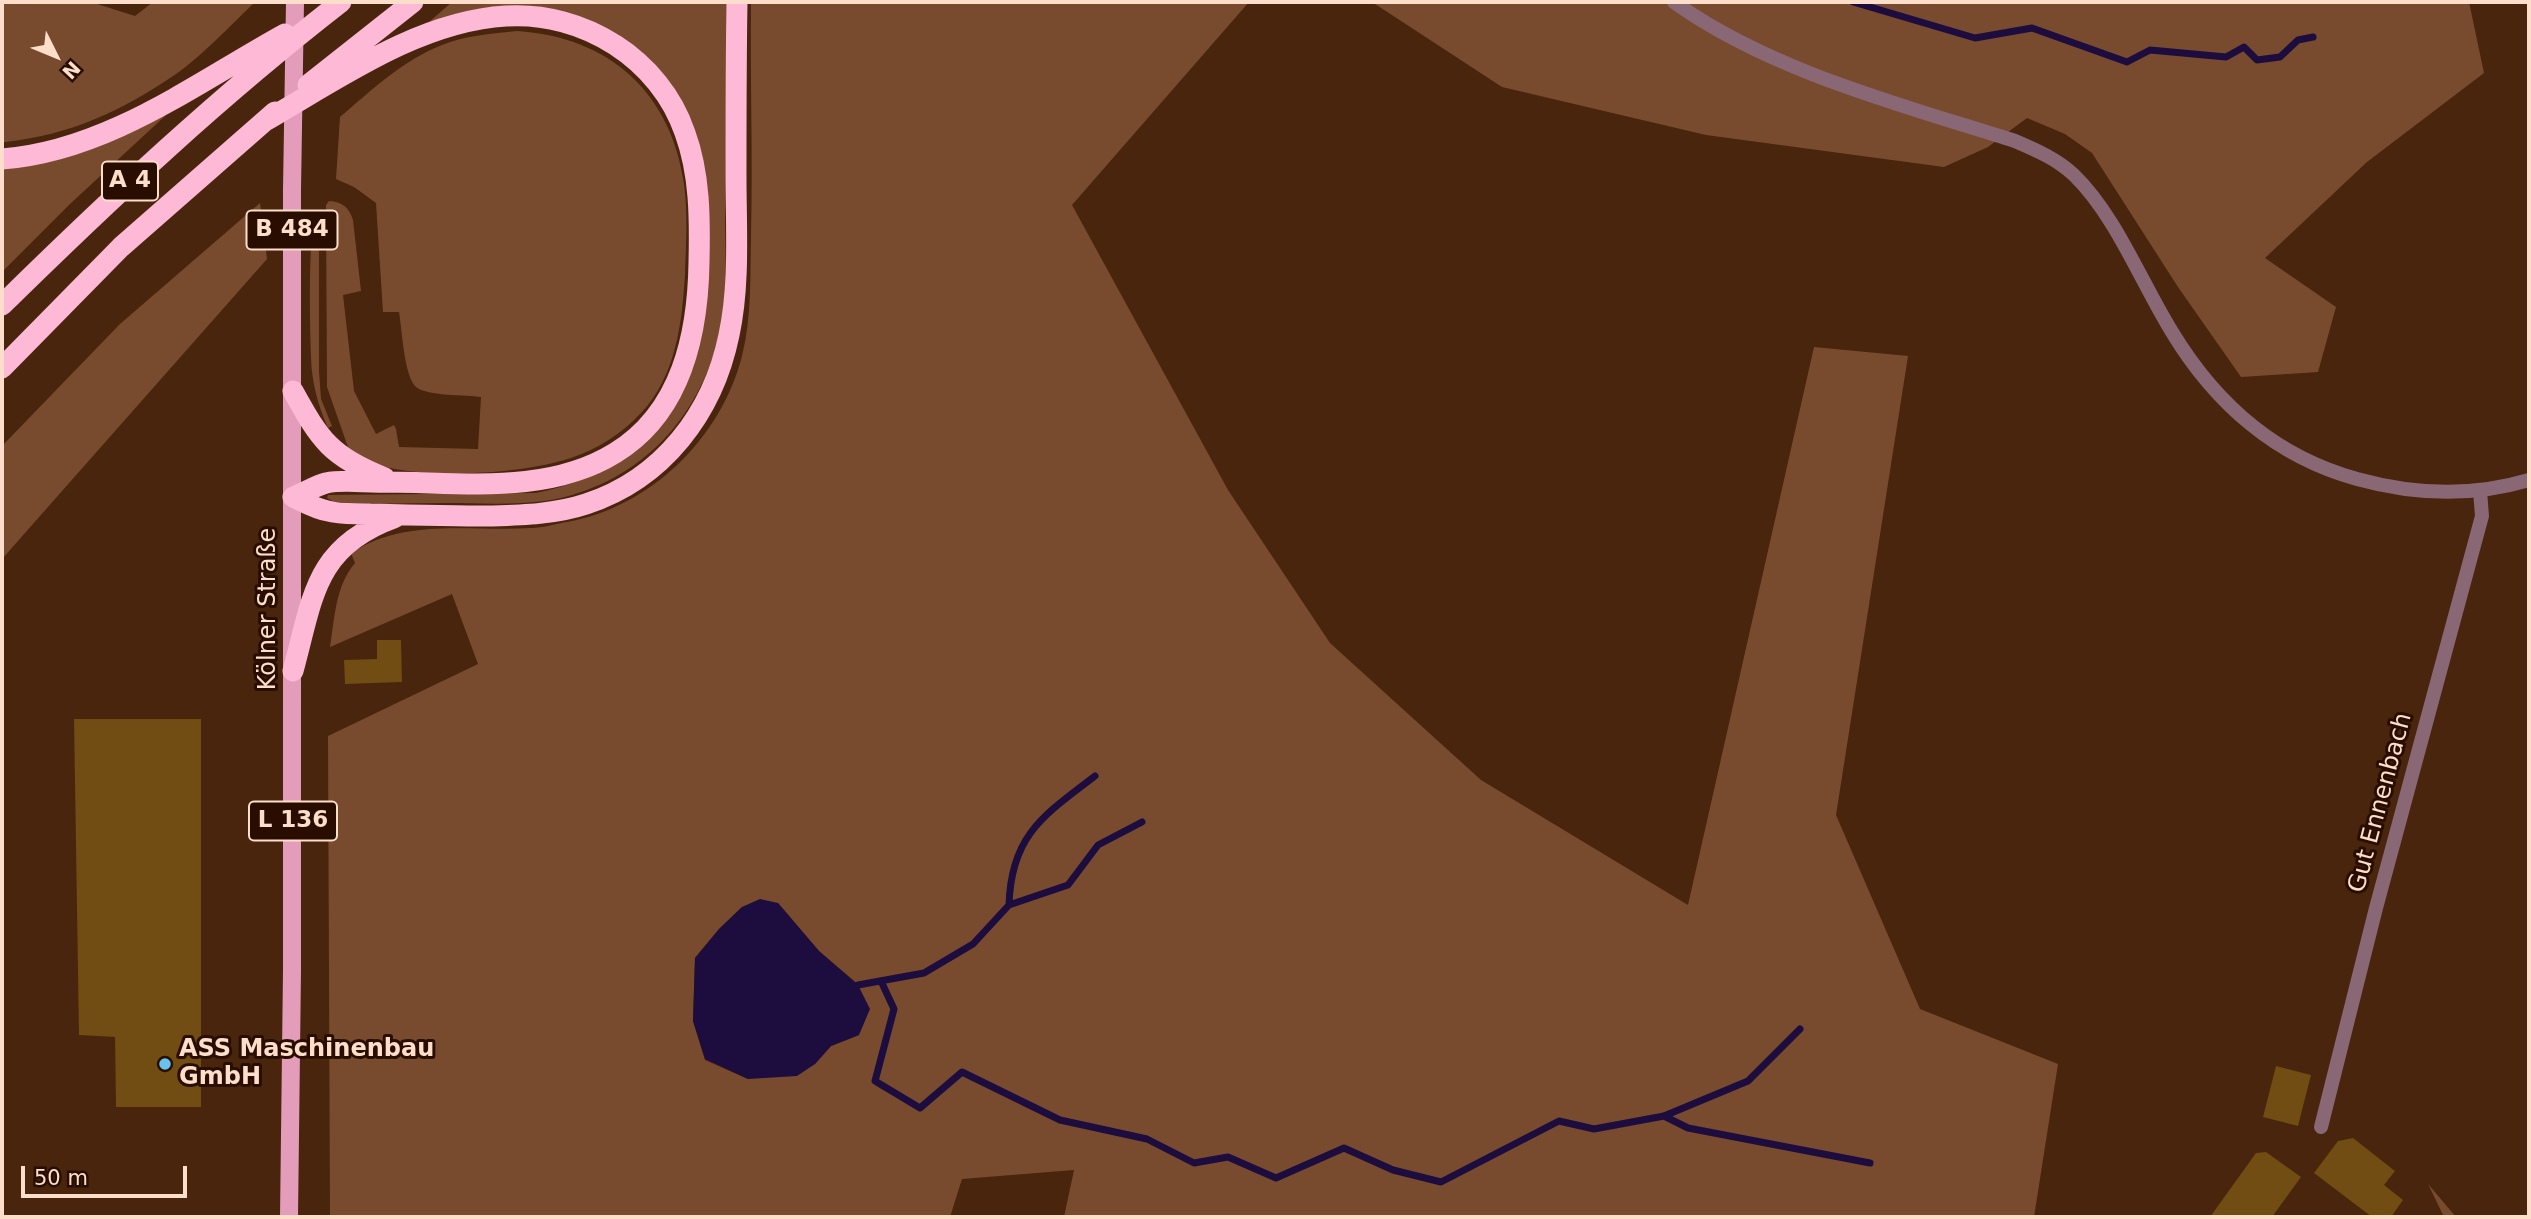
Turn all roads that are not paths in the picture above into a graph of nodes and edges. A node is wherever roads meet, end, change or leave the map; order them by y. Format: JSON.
{"nodes":[{"id":1,"x":295,"y":2,"type":"edge"},
{"id":2,"x":413,"y":2,"type":"edge"},
{"id":3,"x":737,"y":2,"type":"edge"},
{"id":4,"x":1674,"y":2,"type":"edge"},
{"id":5,"x":337,"y":5,"type":"edge"},
{"id":6,"x":263,"y":55,"type":"junction"},
{"id":7,"x":334,"y":72,"type":"junction"},
{"id":8,"x":2,"y":159,"type":"edge"},
{"id":9,"x":2,"y":305,"type":"edge"},
{"id":10,"x":2,"y":368,"type":"edge"},
{"id":11,"x":293,"y":391,"type":"junction"},
{"id":12,"x":2529,"y":480,"type":"edge"},
{"id":13,"x":397,"y":482,"type":"junction"},
{"id":14,"x":2480,"y":491,"type":"junction"},
{"id":15,"x":293,"y":498,"type":"junction"},
{"id":16,"x":402,"y":515,"type":"junction"},
{"id":17,"x":293,"y":671,"type":"junction"},
{"id":18,"x":2321,"y":1127,"type":"dead end"},
{"id":19,"x":289,"y":1217,"type":"edge"}],
"edges":[{"from":1,"to":11,"type":"main road","name":"Kölner Straße","number":"B 484"},
{"from":2,"to":7,"type":"highway","number":"A 4"},
{"from":3,"to":16,"type":"highway"},
{"from":4,"to":14,"type":"street"},
{"from":5,"to":6,"type":"highway","number":"A 4"},
{"from":6,"to":8,"type":"highway"},
{"from":6,"to":9,"type":"highway","number":"A 4"},
{"from":7,"to":10,"type":"highway","number":"A 4"},
{"from":7,"to":13,"type":"highway"},
{"from":11,"to":13,"type":"highway"},
{"from":11,"to":15,"type":"main road","name":"Kölner Straße","number":"B 484"},
{"from":12,"to":14,"type":"street"},
{"from":13,"to":15,"type":"highway"},
{"from":14,"to":18,"type":"street","name":"Gut Ennenbach"},
{"from":15,"to":16,"type":"highway"},
{"from":15,"to":17,"type":"main road","name":"Kölner Straße","number":"L 136"},
{"from":16,"to":17,"type":"highway"},
{"from":17,"to":19,"type":"main road","name":"Kölner Straße","number":"L 136"}]}
